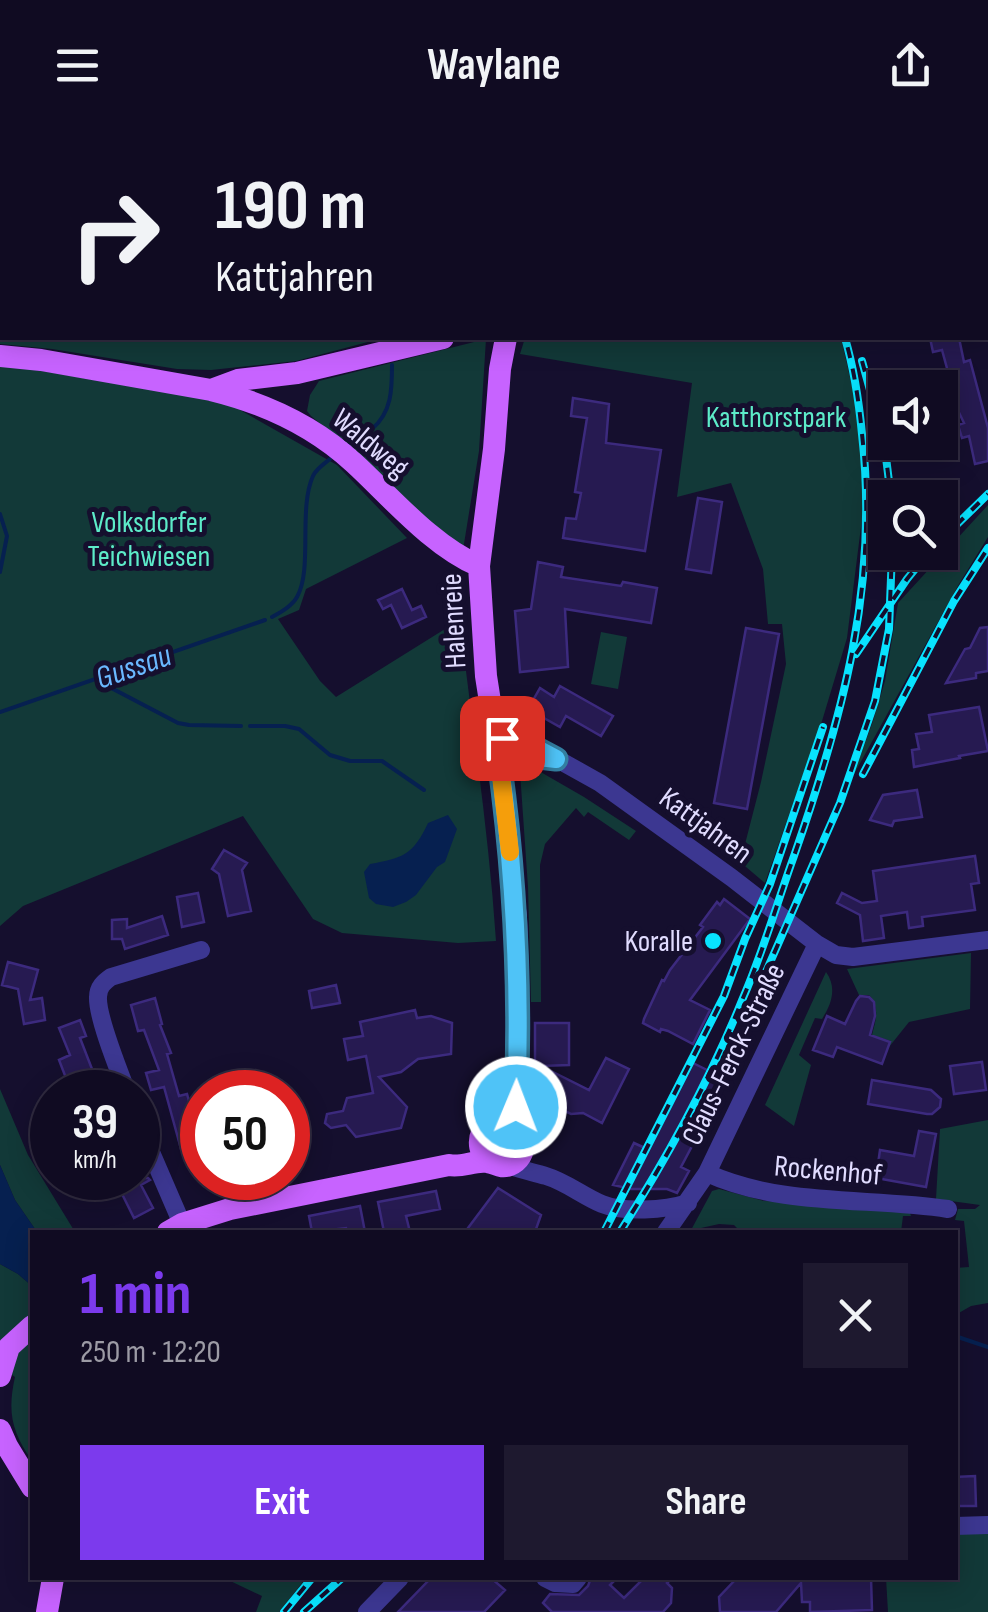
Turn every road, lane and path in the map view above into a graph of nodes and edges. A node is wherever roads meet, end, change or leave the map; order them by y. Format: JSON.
{"nodes":[{"id":1,"x":435,"y":340,"type":"edge"},
{"id":2,"x":506,"y":340,"type":"edge"},
{"id":3,"x":0,"y":356,"type":"edge"},
{"id":4,"x":211,"y":390,"type":"junction"},
{"id":5,"x":479,"y":566,"type":"junction"},
{"id":6,"x":497,"y":747,"type":"junction"},
{"id":7,"x":988,"y":940,"type":"edge"},
{"id":8,"x":817,"y":944,"type":"junction"},
{"id":9,"x":201,"y":950,"type":"dead end"},
{"id":10,"x":120,"y":1070,"type":"edge"},
{"id":11,"x":508,"y":1124,"type":"junction"},
{"id":12,"x":500,"y":1156,"type":"junction"},
{"id":13,"x":707,"y":1173,"type":"junction"},
{"id":14,"x":160,"y":1185,"type":"edge"},
{"id":15,"x":688,"y":1203,"type":"junction"},
{"id":16,"x":638,"y":1208,"type":"junction"},
{"id":17,"x":948,"y":1209,"type":"dead end"},
{"id":18,"x":175,"y":1228,"type":"edge"},
{"id":19,"x":657,"y":1230,"type":"edge"},
{"id":20,"x":668,"y":1230,"type":"edge"},
{"id":21,"x":30,"y":1328,"type":"edge"},
{"id":22,"x":0,"y":1373,"type":"edge"},
{"id":23,"x":0,"y":1430,"type":"edge"},
{"id":24,"x":30,"y":1484,"type":"edge"},
{"id":25,"x":988,"y":1525,"type":"edge"},
{"id":26,"x":958,"y":1526,"type":"edge"},
{"id":27,"x":53,"y":1580,"type":"edge"},
{"id":28,"x":398,"y":1580,"type":"edge"},
{"id":29,"x":549,"y":1580,"type":"edge"},
{"id":30,"x":576,"y":1580,"type":"edge"},
{"id":31,"x":47,"y":1612,"type":"edge"},
{"id":32,"x":368,"y":1612,"type":"edge"}],
"edges":[{"from":1,"to":4,"type":"main road","name":"Waldweg"},
{"from":2,"to":5,"type":"main road","name":"Halenreie"},
{"from":3,"to":4,"type":"main road","name":"Waldweg"},
{"from":4,"to":5,"type":"main road","name":"Waldweg"},
{"from":5,"to":6,"type":"main road","name":"Halenreie"},
{"from":6,"to":8,"type":"street","name":"Kattjahren"},
{"from":6,"to":11,"type":"main road","name":"Halenreie"},
{"from":7,"to":8,"type":"street","name":"Claus-Ferck-Straße"},
{"from":8,"to":13,"type":"street","name":"Claus-Ferck-Straße"},
{"from":9,"to":10,"type":"street"},
{"from":11,"to":12,"type":"main road","name":"Halenreie"},
{"from":11,"to":12,"type":"main road"},
{"from":12,"to":16,"type":"street"},
{"from":12,"to":18,"type":"main road"},
{"from":13,"to":15,"type":"street","name":"Claus-Ferck-Straße"},
{"from":13,"to":17,"type":"street","name":"Rockenhof"},
{"from":14,"to":18,"type":"street"},
{"from":15,"to":16,"type":"street"},
{"from":15,"to":20,"type":"street","name":"Claus-Ferck-Straße"},
{"from":16,"to":19,"type":"street"},
{"from":21,"to":22,"type":"main road"},
{"from":23,"to":24,"type":"main road"},
{"from":25,"to":26,"type":"street"},
{"from":27,"to":31,"type":"main road"},
{"from":28,"to":32,"type":"street"},
{"from":29,"to":30,"type":"street"}]}
